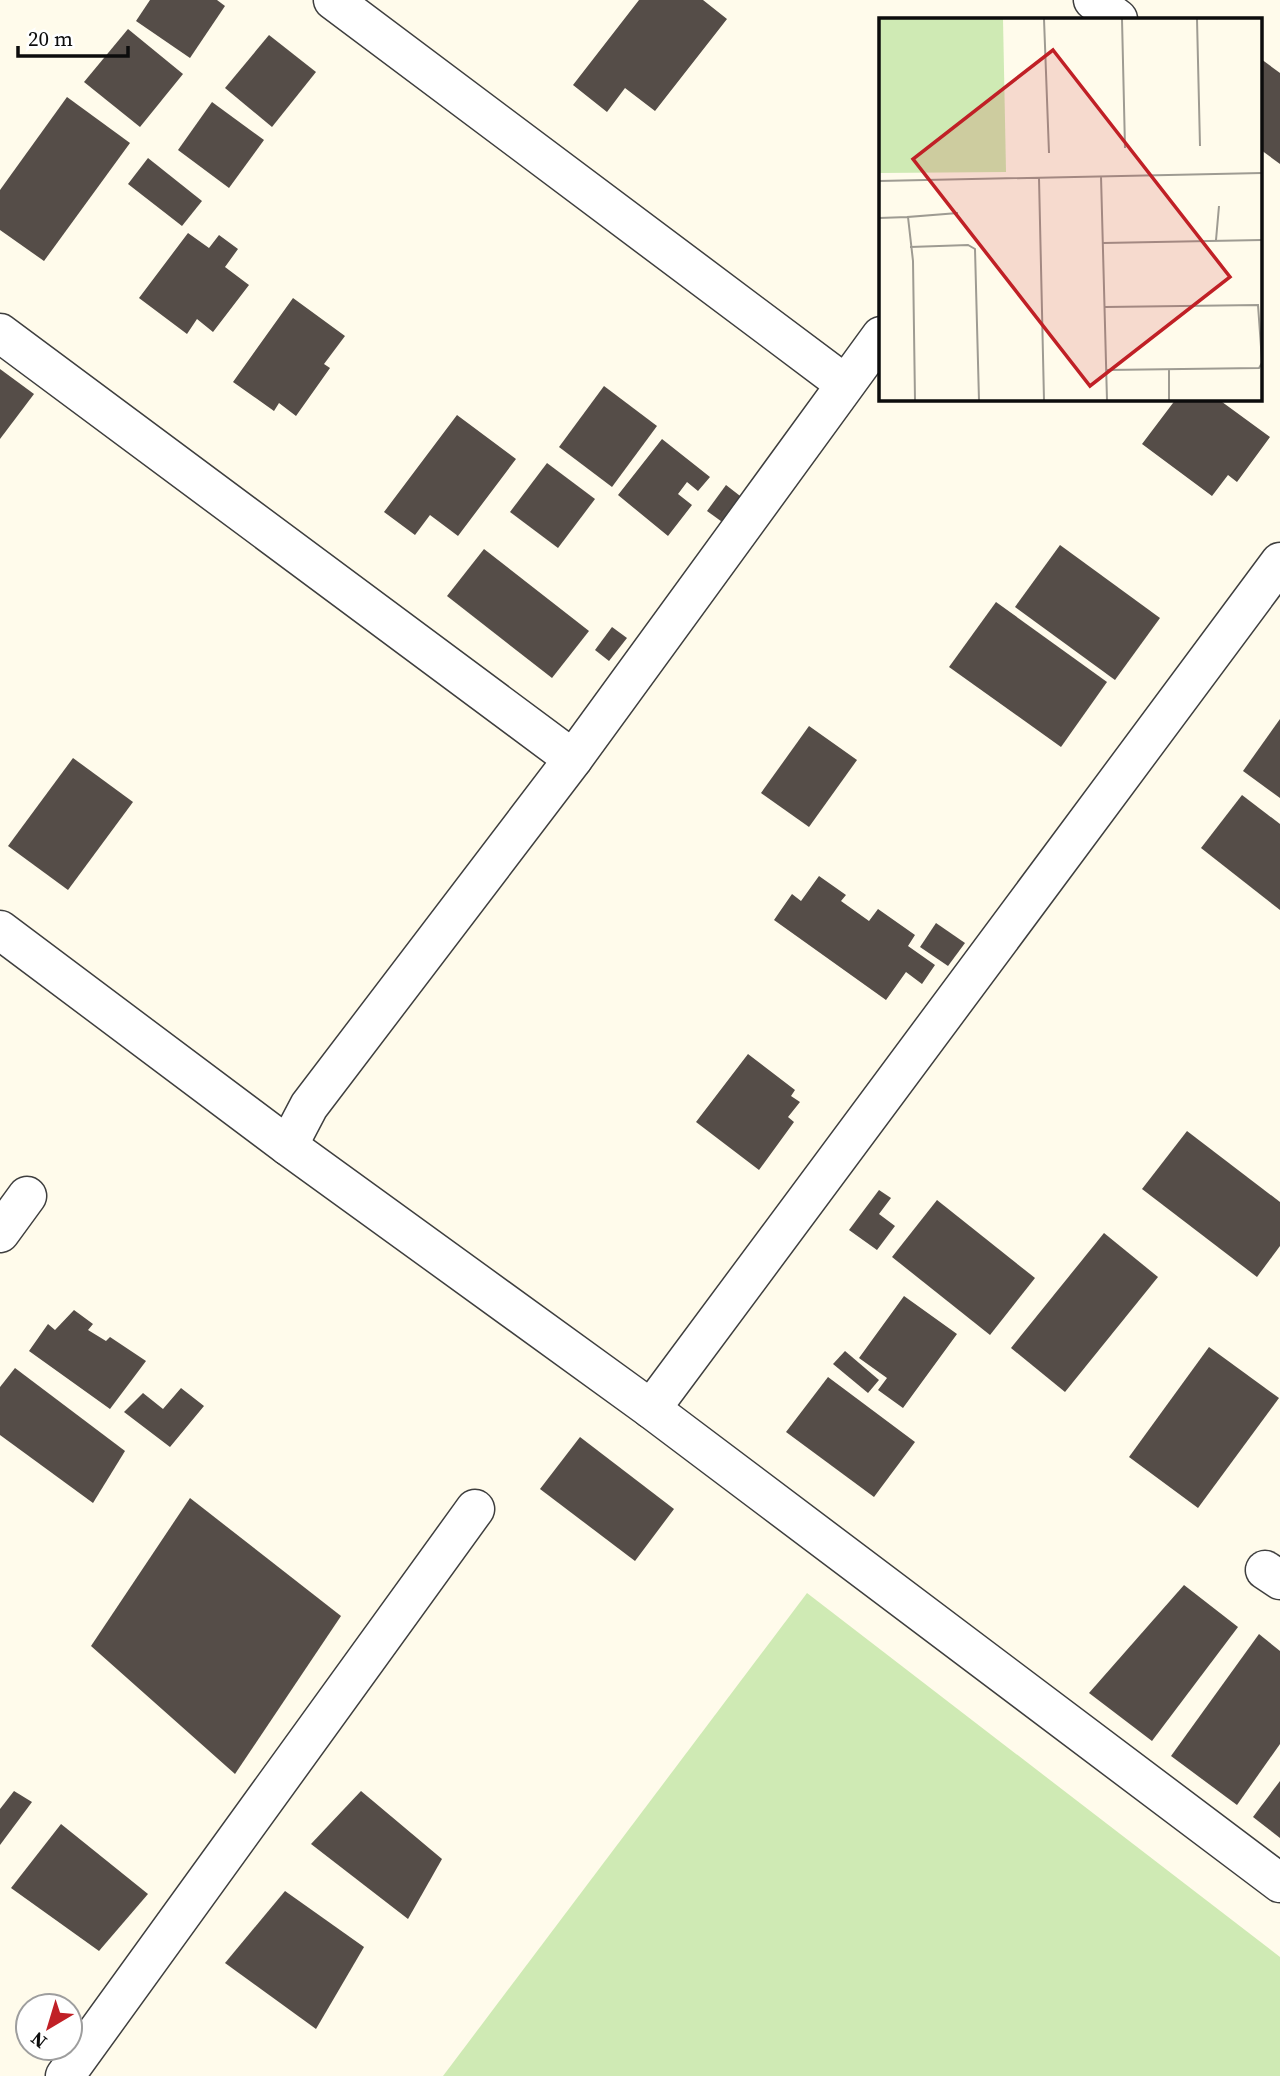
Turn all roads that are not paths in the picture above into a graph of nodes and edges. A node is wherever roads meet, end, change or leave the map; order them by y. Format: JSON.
{"nodes":[{"id":1,"x":333,"y":0,"type":"edge"},
{"id":2,"x":1093,"y":0,"type":"edge"},
{"id":3,"x":1134,"y":0,"type":"edge"},
{"id":4,"x":1118,"y":18,"type":"edge"},
{"id":5,"x":1120,"y":18,"type":"edge"},
{"id":6,"x":0,"y":333,"type":"edge"},
{"id":7,"x":879,"y":339,"type":"edge"},
{"id":8,"x":845,"y":384,"type":"junction"},
{"id":9,"x":1280,"y":562,"type":"edge"},
{"id":10,"x":573,"y":759,"type":"junction"},
{"id":11,"x":0,"y":930,"type":"edge"},
{"id":12,"x":288,"y":1146,"type":"junction"},
{"id":13,"x":27,"y":1196,"type":"dead end"},
{"id":14,"x":0,"y":1233,"type":"edge"},
{"id":15,"x":651,"y":1409,"type":"junction"},
{"id":16,"x":475,"y":1509,"type":"dead end"},
{"id":17,"x":1280,"y":1884,"type":"edge"},
{"id":18,"x":65,"y":2076,"type":"edge"}],
"edges":[{"from":1,"to":8,"type":"street"},
{"from":2,"to":4,"type":"street"},
{"from":3,"to":5,"type":"street"},
{"from":6,"to":10,"type":"street"},
{"from":7,"to":8,"type":"street"},
{"from":8,"to":10,"type":"street"},
{"from":9,"to":15,"type":"street"},
{"from":10,"to":12,"type":"street"},
{"from":11,"to":12,"type":"street"},
{"from":12,"to":15,"type":"street"},
{"from":13,"to":14,"type":"street"},
{"from":15,"to":17,"type":"street"},
{"from":16,"to":18,"type":"street"}]}
